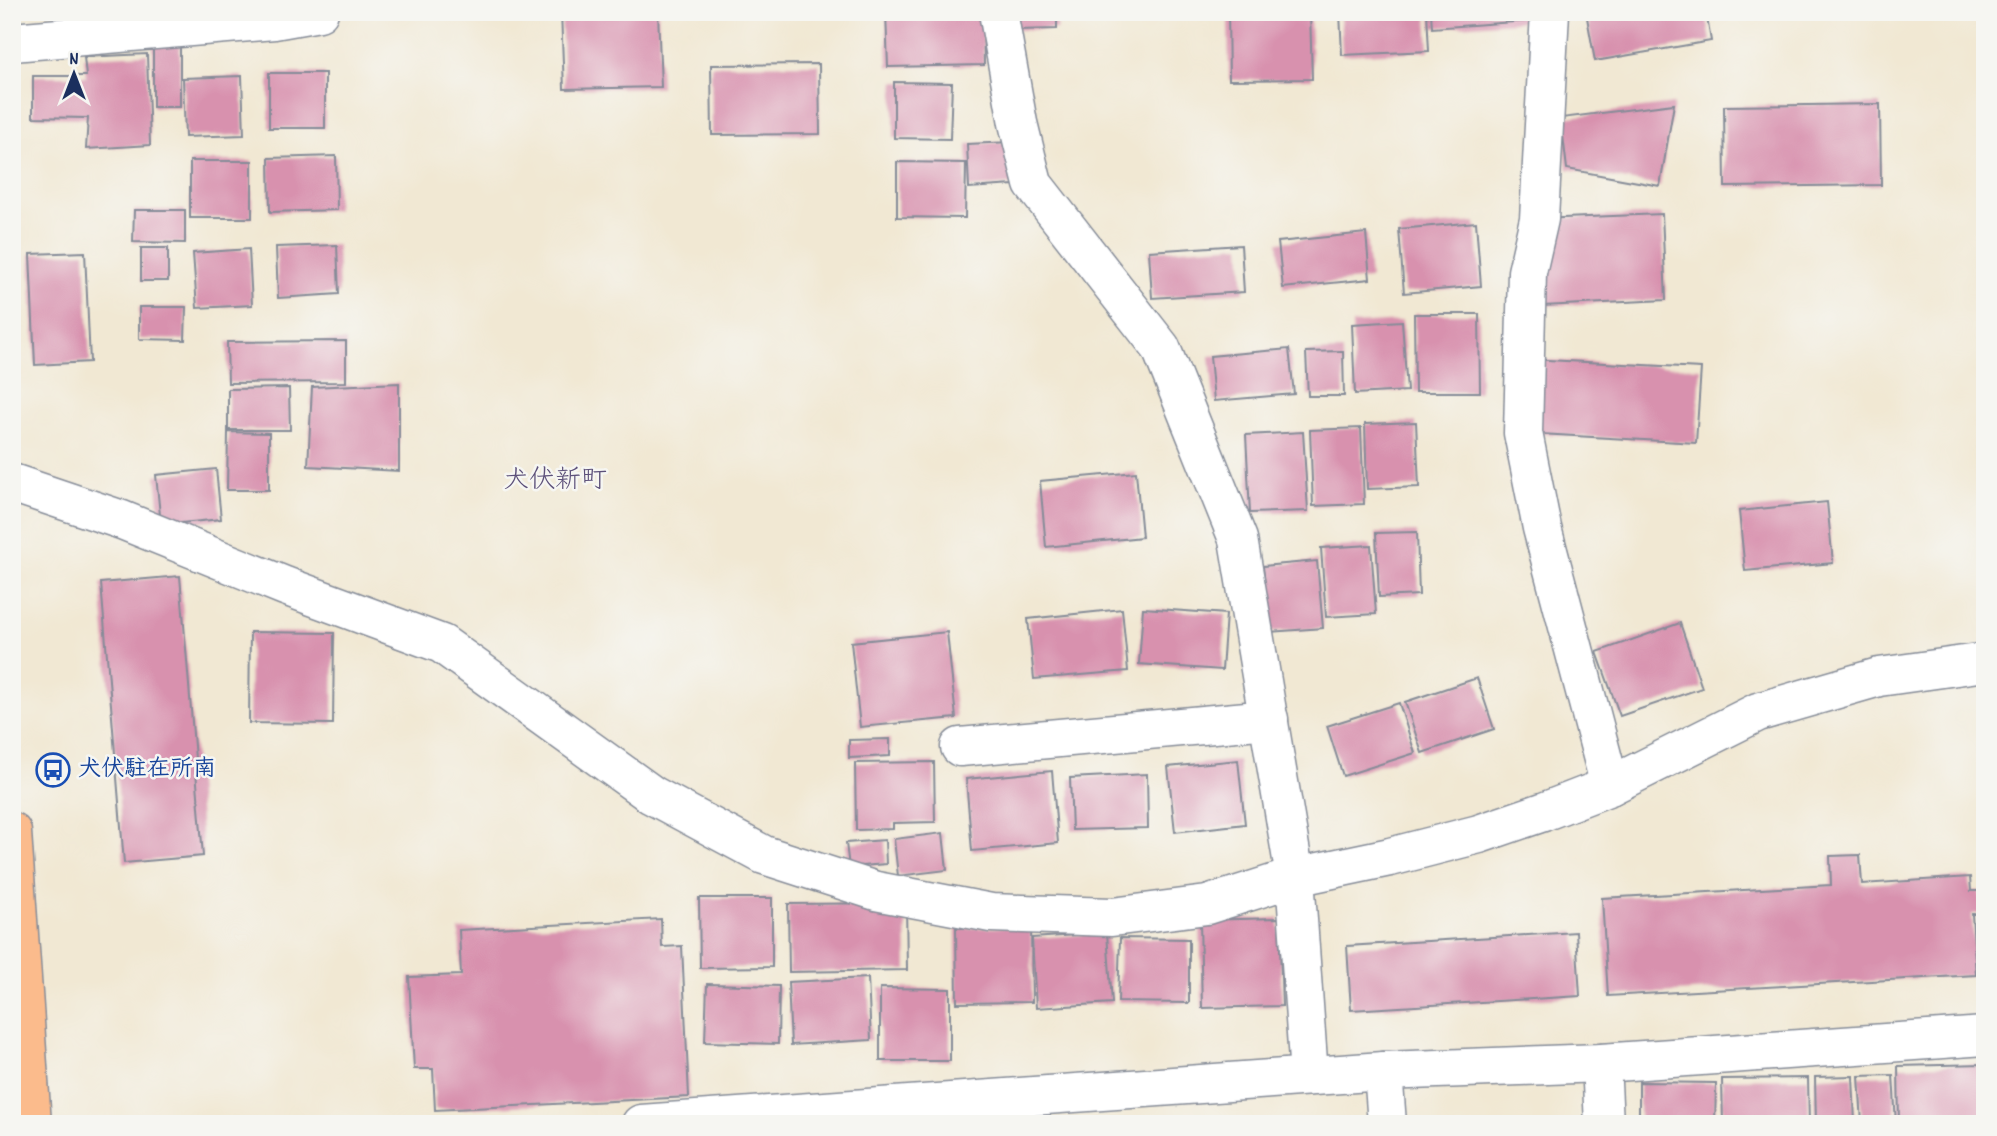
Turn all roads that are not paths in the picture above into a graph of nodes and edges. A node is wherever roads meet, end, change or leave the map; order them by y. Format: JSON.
{"nodes":[{"id":1,"x":319,"y":12,"type":"edge"},
{"id":2,"x":998,"y":12,"type":"edge"},
{"id":3,"x":1550,"y":12,"type":"edge"},
{"id":4,"x":12,"y":42,"type":"edge"},
{"id":5,"x":12,"y":483,"type":"edge"},
{"id":6,"x":1985,"y":662,"type":"edge"},
{"id":7,"x":1269,"y":719,"type":"junction"},
{"id":8,"x":960,"y":747,"type":"dead end"},
{"id":9,"x":1610,"y":786,"type":"junction"},
{"id":10,"x":12,"y":832,"type":"edge"},
{"id":11,"x":1295,"y":877,"type":"junction"},
{"id":12,"x":1985,"y":1036,"type":"edge"},
{"id":13,"x":1601,"y":1062,"type":"junction"},
{"id":14,"x":1383,"y":1071,"type":"junction"},
{"id":15,"x":1309,"y":1076,"type":"junction"},
{"id":16,"x":802,"y":1118,"type":"edge"},
{"id":17,"x":32,"y":1124,"type":"edge"},
{"id":18,"x":641,"y":1124,"type":"edge"},
{"id":19,"x":1387,"y":1124,"type":"edge"},
{"id":20,"x":1604,"y":1124,"type":"edge"}],
"edges":[{"from":1,"to":4,"type":"street"},
{"from":2,"to":7,"type":"street"},
{"from":3,"to":9,"type":"street"},
{"from":5,"to":11,"type":"street"},
{"from":6,"to":9,"type":"street"},
{"from":7,"to":8,"type":"street"},
{"from":7,"to":11,"type":"street"},
{"from":9,"to":11,"type":"street"},
{"from":10,"to":17,"type":"main road"},
{"from":11,"to":15,"type":"street"},
{"from":12,"to":13,"type":"street"},
{"from":13,"to":14,"type":"street"},
{"from":13,"to":20,"type":"street"},
{"from":14,"to":15,"type":"street"},
{"from":14,"to":19,"type":"street"},
{"from":15,"to":16,"type":"street"},
{"from":16,"to":18,"type":"street"}]}
